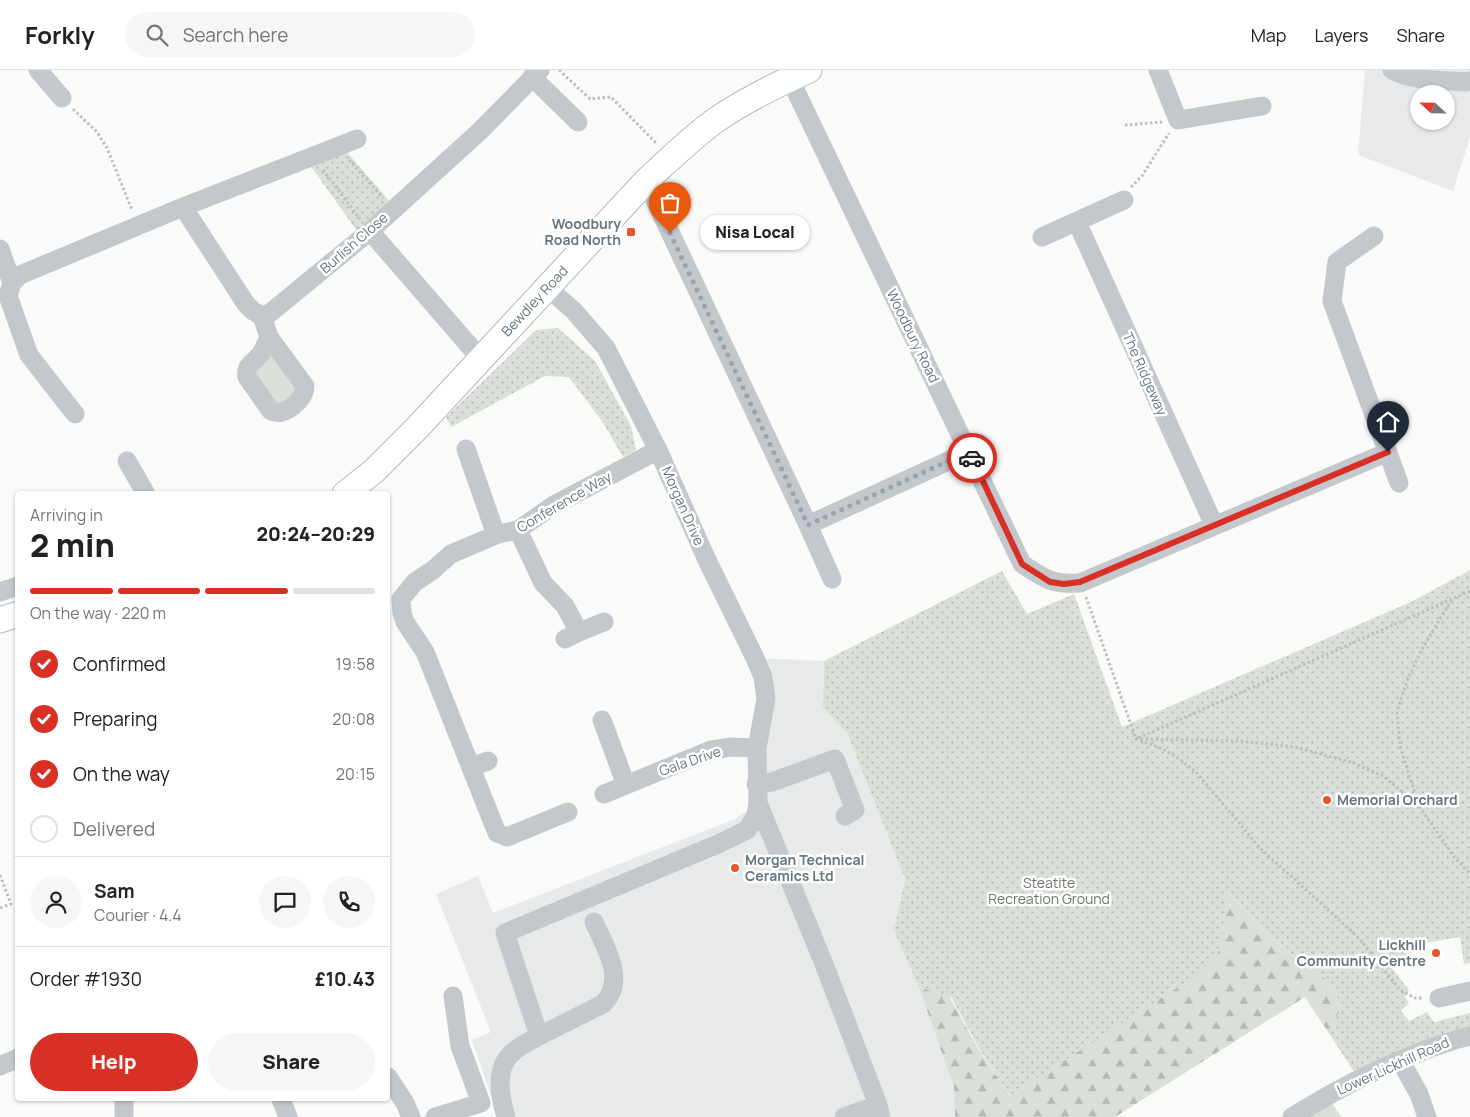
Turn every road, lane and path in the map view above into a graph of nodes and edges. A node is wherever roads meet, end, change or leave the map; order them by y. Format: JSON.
{"nodes":[{"id":1,"x":38,"y":70,"type":"edge"},
{"id":2,"x":559,"y":70,"type":"edge"},
{"id":3,"x":1158,"y":70,"type":"edge"},
{"id":4,"x":1392,"y":70,"type":"edge"},
{"id":5,"x":536,"y":74,"type":"edge"},
{"id":6,"x":799,"y":74,"type":"edge"},
{"id":7,"x":1470,"y":81,"type":"edge"},
{"id":8,"x":62,"y":98,"type":"joint"},
{"id":9,"x":1262,"y":106,"type":"dead end"},
{"id":10,"x":1178,"y":120,"type":"junction"},
{"id":11,"x":578,"y":122,"type":"dead end"},
{"id":12,"x":1125,"y":125,"type":"dead end"},
{"id":13,"x":357,"y":139,"type":"dead end"},
{"id":14,"x":338,"y":147,"type":"junction"},
{"id":15,"x":312,"y":157,"type":"junction"},
{"id":16,"x":671,"y":158,"type":"junction"},
{"id":17,"x":646,"y":181,"type":"junction"},
{"id":18,"x":1124,"y":200,"type":"joint"},
{"id":19,"x":183,"y":207,"type":"junction"},
{"id":20,"x":394,"y":209,"type":"junction"},
{"id":21,"x":1076,"y":222,"type":"junction"},
{"id":22,"x":138,"y":226,"type":"junction"},
{"id":23,"x":370,"y":231,"type":"junction"},
{"id":24,"x":1374,"y":236,"type":"dead end"},
{"id":25,"x":1042,"y":237,"type":"dead end"},
{"id":26,"x":0,"y":249,"type":"edge"},
{"id":27,"x":12,"y":283,"type":"junction"},
{"id":28,"x":548,"y":288,"type":"junction"},
{"id":29,"x":262,"y":316,"type":"junction"},
{"id":30,"x":269,"y":337,"type":"junction"},
{"id":31,"x":282,"y":355,"type":"junction"},
{"id":32,"x":258,"y":357,"type":"junction"},
{"id":33,"x":480,"y":358,"type":"junction"},
{"id":34,"x":75,"y":414,"type":"dead end"},
{"id":35,"x":466,"y":449,"type":"dead end"},
{"id":36,"x":658,"y":450,"type":"junction"},
{"id":37,"x":968,"y":452,"type":"junction"},
{"id":38,"x":1388,"y":452,"type":"junction"},
{"id":39,"x":127,"y":461,"type":"dead end"},
{"id":40,"x":1399,"y":483,"type":"dead end"},
{"id":41,"x":144,"y":491,"type":"edge"},
{"id":42,"x":350,"y":491,"type":"edge"},
{"id":43,"x":808,"y":525,"type":"junction"},
{"id":44,"x":1214,"y":525,"type":"junction"},
{"id":45,"x":518,"y":530,"type":"junction"},
{"id":46,"x":496,"y":535,"type":"junction"},
{"id":47,"x":832,"y":579,"type":"dead end"},
{"id":48,"x":1080,"y":582,"type":"junction"},
{"id":49,"x":15,"y":587,"type":"edge"},
{"id":50,"x":1470,"y":591,"type":"edge"},
{"id":51,"x":0,"y":592,"type":"edge"},
{"id":52,"x":394,"y":597,"type":"edge"},
{"id":53,"x":1452,"y":600,"type":"junction"},
{"id":54,"x":15,"y":615,"type":"edge"},
{"id":55,"x":0,"y":620,"type":"edge"},
{"id":56,"x":604,"y":622,"type":"dead end"},
{"id":57,"x":602,"y":720,"type":"dead end"},
{"id":58,"x":1136,"y":739,"type":"junction"},
{"id":59,"x":757,"y":748,"type":"junction"},
{"id":60,"x":756,"y":784,"type":"junction"},
{"id":61,"x":626,"y":785,"type":"junction"},
{"id":62,"x":604,"y":794,"type":"dead end"},
{"id":63,"x":758,"y":803,"type":"junction"},
{"id":64,"x":1419,"y":806,"type":"junction"},
{"id":65,"x":568,"y":812,"type":"dead end"},
{"id":66,"x":845,"y":816,"type":"dead end"},
{"id":67,"x":1470,"y":874,"type":"edge"},
{"id":68,"x":0,"y":875,"type":"edge"},
{"id":69,"x":0,"y":908,"type":"edge"},
{"id":70,"x":594,"y":922,"type":"dead end"},
{"id":71,"x":1470,"y":991,"type":"edge"},
{"id":72,"x":453,"y":996,"type":"dead end"},
{"id":73,"x":1439,"y":998,"type":"joint"},
{"id":74,"x":539,"y":1036,"type":"junction"},
{"id":75,"x":1470,"y":1036,"type":"edge"},
{"id":76,"x":15,"y":1059,"type":"edge"},
{"id":77,"x":1400,"y":1060,"type":"junction"},
{"id":78,"x":0,"y":1066,"type":"edge"},
{"id":79,"x":390,"y":1080,"type":"edge"},
{"id":80,"x":124,"y":1101,"type":"edge"},
{"id":81,"x":282,"y":1101,"type":"edge"},
{"id":82,"x":483,"y":1110,"type":"edge"},
{"id":83,"x":879,"y":1111,"type":"edge"},
{"id":84,"x":124,"y":1117,"type":"edge"},
{"id":85,"x":288,"y":1117,"type":"edge"},
{"id":86,"x":411,"y":1117,"type":"edge"},
{"id":87,"x":435,"y":1117,"type":"edge"},
{"id":88,"x":506,"y":1117,"type":"edge"},
{"id":89,"x":844,"y":1117,"type":"edge"},
{"id":90,"x":1292,"y":1117,"type":"edge"},
{"id":91,"x":1427,"y":1117,"type":"edge"}],
"edges":[{"from":1,"to":8,"type":"street"},
{"from":2,"to":16,"type":"path"},
{"from":3,"to":10,"type":"street"},
{"from":4,"to":7,"type":"street"},
{"from":5,"to":11,"type":"street"},
{"from":5,"to":20,"type":"street","name":"Burlish Close"},
{"from":6,"to":16,"type":"main road","name":"Bewdley Road"},
{"from":6,"to":37,"type":"street","name":"Woodbury Road"},
{"from":8,"to":22,"type":"path"},
{"from":9,"to":10,"type":"street"},
{"from":10,"to":12,"type":"path"},
{"from":10,"to":18,"type":"path"},
{"from":13,"to":14,"type":"street"},
{"from":14,"to":15,"type":"street"},
{"from":14,"to":20,"type":"path"},
{"from":15,"to":19,"type":"street"},
{"from":15,"to":23,"type":"path"},
{"from":16,"to":17,"type":"main road","name":"Bewdley Road"},
{"from":17,"to":28,"type":"main road","name":"Bewdley Road"},
{"from":17,"to":43,"type":"street"},
{"from":18,"to":21,"type":"street"},
{"from":19,"to":22,"type":"street"},
{"from":19,"to":29,"type":"street"},
{"from":20,"to":23,"type":"street","name":"Burlish Close"},
{"from":21,"to":25,"type":"street"},
{"from":21,"to":44,"type":"street","name":"The Ridgeway"},
{"from":22,"to":27,"type":"street"},
{"from":23,"to":29,"type":"street","name":"Burlish Close"},
{"from":23,"to":33,"type":"street"},
{"from":24,"to":38,"type":"street"},
{"from":26,"to":27,"type":"street"},
{"from":27,"to":34,"type":"street"},
{"from":28,"to":33,"type":"main road","name":"Bewdley Road"},
{"from":28,"to":36,"type":"street","name":"Morgan Drive"},
{"from":29,"to":30,"type":"street"},
{"from":30,"to":31,"type":"street"},
{"from":30,"to":32,"type":"street"},
{"from":31,"to":32,"type":"street"},
{"from":31,"to":32,"type":"street"},
{"from":33,"to":42,"type":"main road","name":"Bewdley Road"},
{"from":35,"to":46,"type":"street"},
{"from":36,"to":45,"type":"street","name":"Conference Way"},
{"from":36,"to":59,"type":"street","name":"Morgan Drive"},
{"from":37,"to":43,"type":"street"},
{"from":37,"to":48,"type":"street","name":"Woodbury Road"},
{"from":38,"to":40,"type":"street"},
{"from":38,"to":44,"type":"street"},
{"from":39,"to":41,"type":"street"},
{"from":43,"to":47,"type":"street"},
{"from":44,"to":48,"type":"street"},
{"from":45,"to":46,"type":"street","name":"Conference Way"},
{"from":45,"to":56,"type":"street"},
{"from":46,"to":52,"type":"street","name":"Conference Way"},
{"from":48,"to":58,"type":"path"},
{"from":49,"to":51,"type":"street"},
{"from":50,"to":53,"type":"path"},
{"from":52,"to":65,"type":"street","name":"Conference Way"},
{"from":53,"to":58,"type":"path"},
{"from":53,"to":64,"type":"path"},
{"from":54,"to":55,"type":"main road"},
{"from":57,"to":61,"type":"street"},
{"from":58,"to":64,"type":"path"},
{"from":58,"to":73,"type":"path"},
{"from":59,"to":60,"type":"street","name":"Morgan Drive"},
{"from":59,"to":61,"type":"street","name":"Gala Drive"},
{"from":60,"to":63,"type":"street","name":"Morgan Drive"},
{"from":60,"to":66,"type":"street"},
{"from":61,"to":62,"type":"street","name":"Gala Drive"},
{"from":63,"to":74,"type":"street"},
{"from":63,"to":83,"type":"street"},
{"from":64,"to":67,"type":"path"},
{"from":68,"to":69,"type":"path"},
{"from":70,"to":74,"type":"street"},
{"from":71,"to":73,"type":"street"},
{"from":72,"to":82,"type":"street"},
{"from":74,"to":88,"type":"street"},
{"from":75,"to":77,"type":"street","name":"Lower Lickhill Road"},
{"from":76,"to":78,"type":"street"},
{"from":77,"to":90,"type":"street","name":"Lower Lickhill Road"},
{"from":77,"to":91,"type":"street"},
{"from":79,"to":86,"type":"street"},
{"from":80,"to":84,"type":"street"},
{"from":81,"to":85,"type":"street"},
{"from":82,"to":87,"type":"street"},
{"from":83,"to":89,"type":"street"}]}
